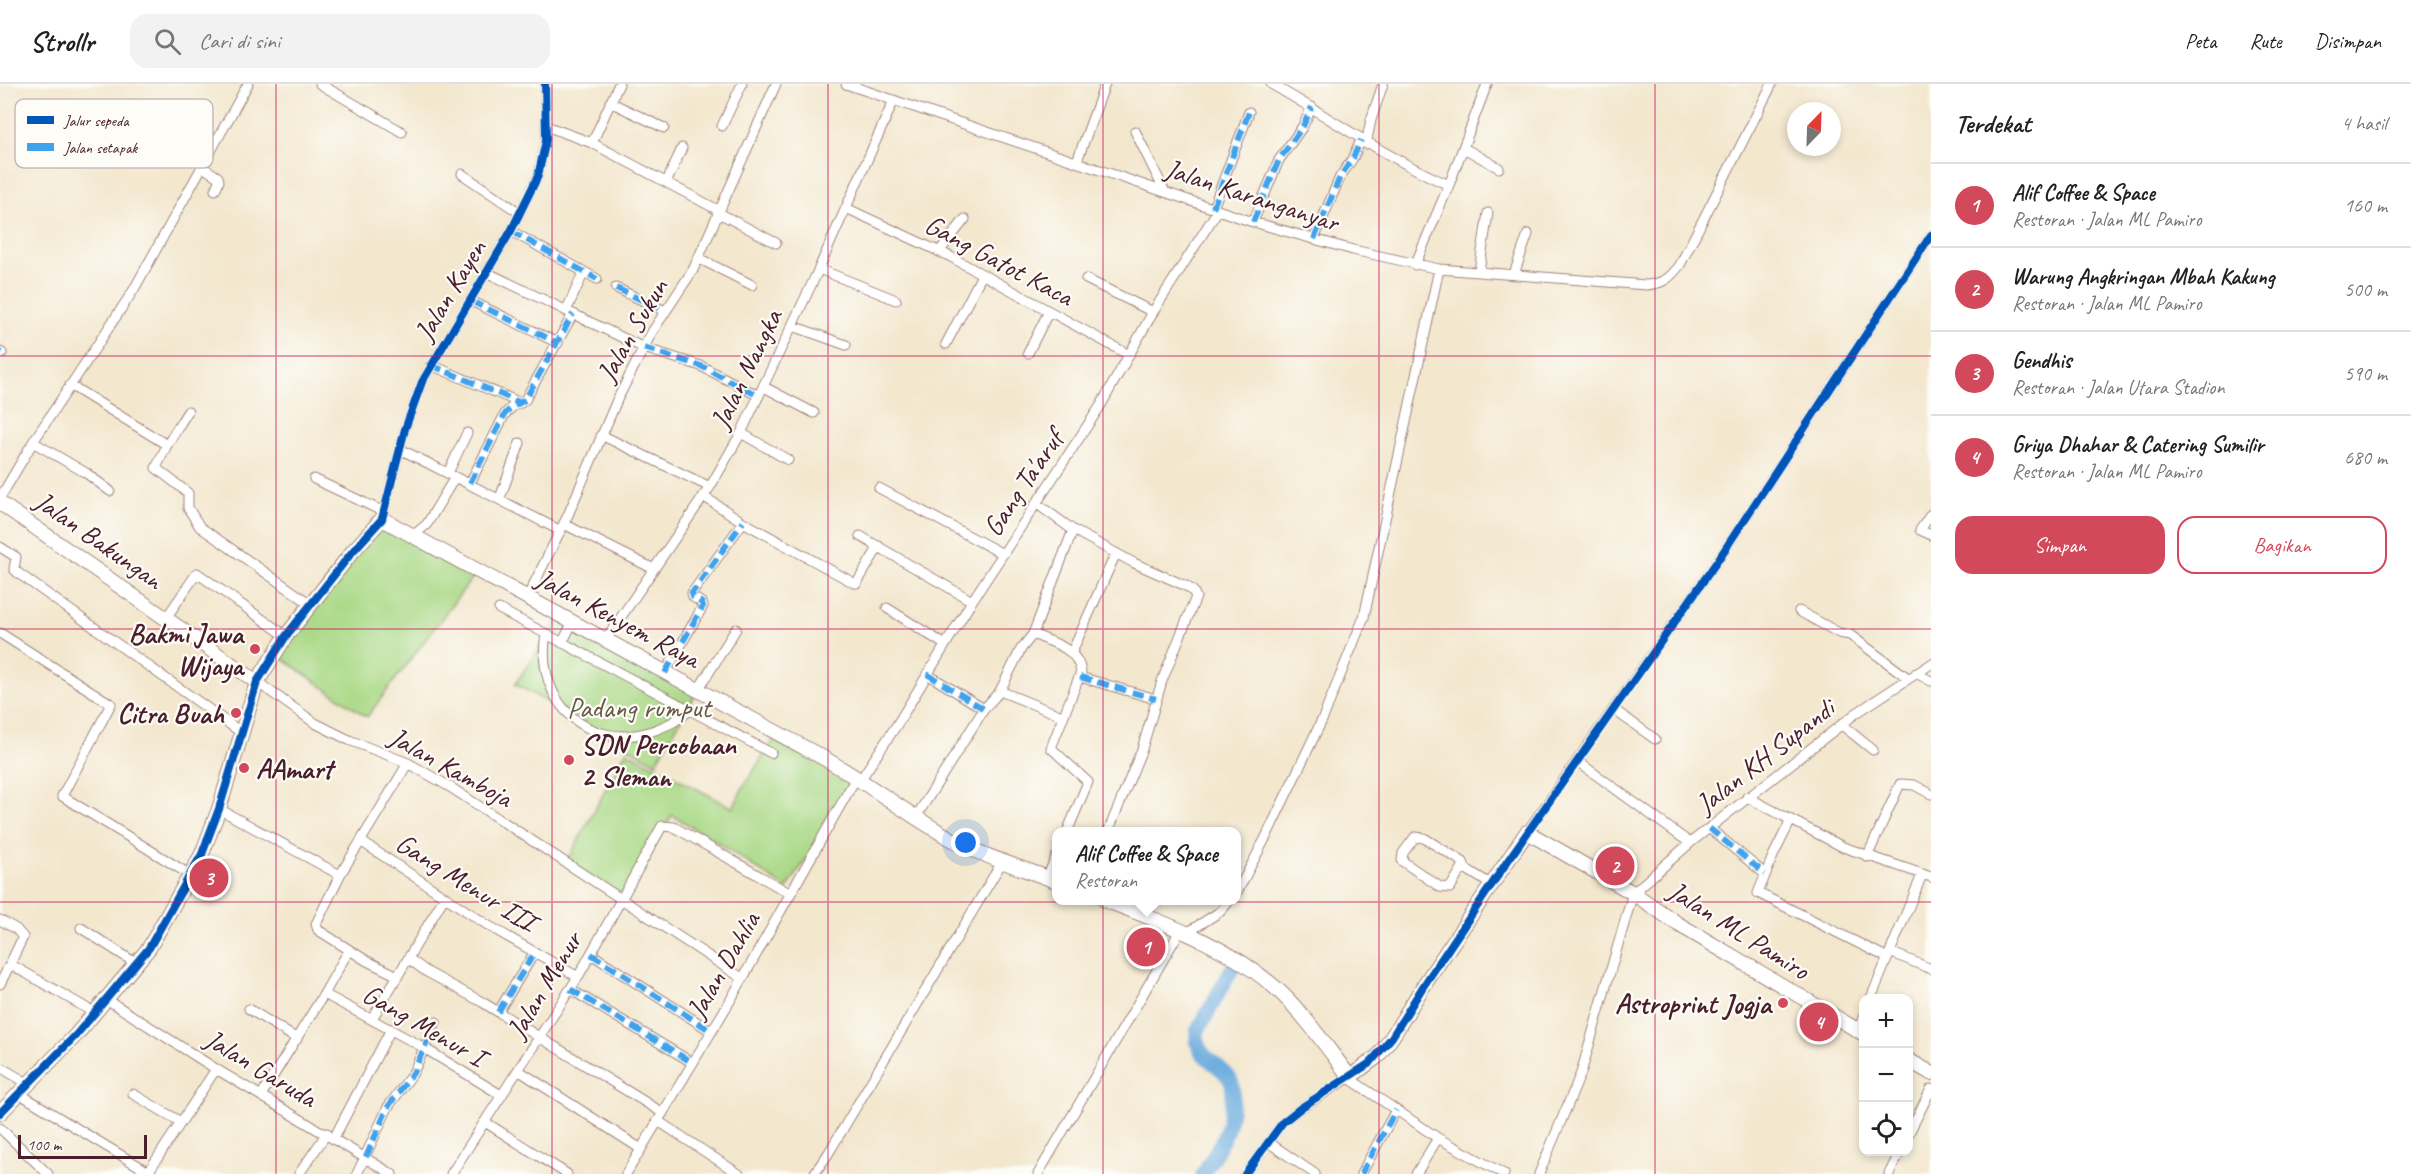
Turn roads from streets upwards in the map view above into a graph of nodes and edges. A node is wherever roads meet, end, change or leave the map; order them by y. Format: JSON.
{"nodes":[{"id":1,"x":248,"y":84,"type":"edge"},
{"id":2,"x":320,"y":84,"type":"edge"},
{"id":3,"x":545,"y":84,"type":"edge"},
{"id":4,"x":619,"y":84,"type":"edge"},
{"id":5,"x":742,"y":84,"type":"edge"},
{"id":6,"x":776,"y":84,"type":"edge"},
{"id":7,"x":846,"y":84,"type":"edge"},
{"id":8,"x":1105,"y":84,"type":"edge"},
{"id":9,"x":1271,"y":84,"type":"edge"},
{"id":10,"x":1383,"y":84,"type":"edge"},
{"id":11,"x":1487,"y":84,"type":"edge"},
{"id":12,"x":1772,"y":84,"type":"edge"},
{"id":13,"x":894,"y":100,"type":"junction"},
{"id":14,"x":610,"y":102,"type":"junction"},
{"id":15,"x":1312,"y":107,"type":"junction"},
{"id":16,"x":1250,"y":112,"type":"dead end"},
{"id":17,"x":546,"y":126,"type":"junction"},
{"id":18,"x":722,"y":126,"type":"dead end"},
{"id":19,"x":664,"y":128,"type":"dead end"},
{"id":20,"x":1134,"y":130,"type":"dead end"},
{"id":21,"x":402,"y":132,"type":"dead end"},
{"id":22,"x":1363,"y":142,"type":"junction"},
{"id":23,"x":592,"y":143,"type":"junction"},
{"id":24,"x":213,"y":145,"type":"edge"},
{"id":25,"x":1464,"y":147,"type":"junction"},
{"id":26,"x":682,"y":148,"type":"dead end"},
{"id":27,"x":1077,"y":161,"type":"junction"},
{"id":28,"x":200,"y":168,"type":"edge"},
{"id":29,"x":204,"y":168,"type":"edge"},
{"id":30,"x":1499,"y":168,"type":"dead end"},
{"id":31,"x":462,"y":174,"type":"dead end"},
{"id":32,"x":667,"y":181,"type":"junction"},
{"id":33,"x":1449,"y":185,"type":"junction"},
{"id":34,"x":215,"y":190,"type":"dead end"},
{"id":35,"x":1165,"y":192,"type":"junction"},
{"id":36,"x":846,"y":208,"type":"junction"},
{"id":37,"x":1215,"y":209,"type":"junction"},
{"id":38,"x":718,"y":211,"type":"junction"},
{"id":39,"x":520,"y":213,"type":"junction"},
{"id":40,"x":1488,"y":213,"type":"dead end"},
{"id":41,"x":965,"y":219,"type":"dead end"},
{"id":42,"x":1253,"y":222,"type":"junction"},
{"id":43,"x":511,"y":231,"type":"junction"},
{"id":44,"x":1528,"y":234,"type":"dead end"},
{"id":45,"x":1931,"y":235,"type":"edge"},
{"id":46,"x":1314,"y":239,"type":"junction"},
{"id":47,"x":776,"y":243,"type":"dead end"},
{"id":48,"x":939,"y":252,"type":"junction"},
{"id":49,"x":698,"y":258,"type":"junction"},
{"id":50,"x":1415,"y":265,"type":"junction"},
{"id":51,"x":819,"y":269,"type":"junction"},
{"id":52,"x":1439,"y":269,"type":"junction"},
{"id":53,"x":1479,"y":271,"type":"junction"},
{"id":54,"x":584,"y":272,"type":"junction"},
{"id":55,"x":488,"y":273,"type":"junction"},
{"id":56,"x":1514,"y":274,"type":"junction"},
{"id":57,"x":982,"y":275,"type":"junction"},
{"id":58,"x":597,"y":279,"type":"dead end"},
{"id":59,"x":1086,"y":279,"type":"dead end"},
{"id":60,"x":752,"y":285,"type":"dead end"},
{"id":61,"x":616,"y":288,"type":"dead end"},
{"id":62,"x":896,"y":300,"type":"dead end"},
{"id":63,"x":471,"y":301,"type":"junction"},
{"id":64,"x":665,"y":311,"type":"junction"},
{"id":65,"x":1049,"y":311,"type":"junction"},
{"id":66,"x":1153,"y":312,"type":"junction"},
{"id":67,"x":570,"y":313,"type":"junction"},
{"id":68,"x":793,"y":326,"type":"junction"},
{"id":69,"x":558,"y":344,"type":"junction"},
{"id":70,"x":946,"y":344,"type":"dead end"},
{"id":71,"x":846,"y":345,"type":"dead end"},
{"id":72,"x":644,"y":348,"type":"junction"},
{"id":73,"x":1028,"y":353,"type":"dead end"},
{"id":74,"x":1129,"y":355,"type":"junction"},
{"id":75,"x":431,"y":365,"type":"junction"},
{"id":76,"x":70,"y":385,"type":"junction"},
{"id":77,"x":761,"y":391,"type":"junction"},
{"id":78,"x":521,"y":403,"type":"junction"},
{"id":79,"x":188,"y":411,"type":"dead end"},
{"id":80,"x":814,"y":413,"type":"dead end"},
{"id":81,"x":467,"y":433,"type":"dead end"},
{"id":82,"x":741,"y":433,"type":"junction"},
{"id":83,"x":601,"y":435,"type":"junction"},
{"id":84,"x":33,"y":442,"type":"junction"},
{"id":85,"x":520,"y":443,"type":"dead end"},
{"id":86,"x":167,"y":445,"type":"junction"},
{"id":87,"x":400,"y":449,"type":"junction"},
{"id":88,"x":788,"y":460,"type":"dead end"},
{"id":89,"x":452,"y":475,"type":"junction"},
{"id":90,"x":314,"y":479,"type":"dead end"},
{"id":91,"x":470,"y":483,"type":"junction"},
{"id":92,"x":710,"y":487,"type":"junction"},
{"id":93,"x":879,"y":488,"type":"dead end"},
{"id":94,"x":110,"y":491,"type":"dead end"},
{"id":95,"x":703,"y":496,"type":"junction"},
{"id":96,"x":0,"y":498,"type":"edge"},
{"id":97,"x":500,"y":498,"type":"junction"},
{"id":98,"x":0,"y":503,"type":"edge"},
{"id":99,"x":1036,"y":503,"type":"junction"},
{"id":100,"x":1931,"y":514,"type":"edge"},
{"id":101,"x":383,"y":516,"type":"junction"},
{"id":102,"x":743,"y":522,"type":"junction"},
{"id":103,"x":563,"y":527,"type":"junction"},
{"id":104,"x":1073,"y":530,"type":"junction"},
{"id":105,"x":413,"y":536,"type":"junction"},
{"id":106,"x":860,"y":536,"type":"dead end"},
{"id":107,"x":1931,"y":536,"type":"edge"},
{"id":108,"x":879,"y":546,"type":"junction"},
{"id":109,"x":0,"y":547,"type":"edge"},
{"id":110,"x":1116,"y":553,"type":"junction"},
{"id":111,"x":1003,"y":554,"type":"junction"},
{"id":112,"x":654,"y":569,"type":"junction"},
{"id":113,"x":527,"y":598,"type":"junction"},
{"id":114,"x":972,"y":601,"type":"junction"},
{"id":115,"x":312,"y":605,"type":"junction"},
{"id":116,"x":887,"y":608,"type":"dead end"},
{"id":117,"x":499,"y":609,"type":"dead end"},
{"id":118,"x":1799,"y":610,"type":"dead end"},
{"id":119,"x":166,"y":618,"type":"junction"},
{"id":120,"x":573,"y":622,"type":"junction"},
{"id":121,"x":736,"y":629,"type":"dead end"},
{"id":122,"x":0,"y":633,"type":"edge"},
{"id":123,"x":546,"y":634,"type":"junction"},
{"id":124,"x":1033,"y":634,"type":"junction"},
{"id":125,"x":286,"y":636,"type":"junction"},
{"id":126,"x":606,"y":639,"type":"junction"},
{"id":127,"x":562,"y":643,"type":"junction"},
{"id":128,"x":944,"y":644,"type":"junction"},
{"id":129,"x":1072,"y":652,"type":"junction"},
{"id":130,"x":1931,"y":664,"type":"edge"},
{"id":131,"x":927,"y":674,"type":"junction"},
{"id":132,"x":670,"y":675,"type":"junction"},
{"id":133,"x":1912,"y":676,"type":"junction"},
{"id":134,"x":1080,"y":677,"type":"junction"},
{"id":135,"x":1931,"y":681,"type":"edge"},
{"id":136,"x":257,"y":682,"type":"junction"},
{"id":137,"x":698,"y":690,"type":"junction"},
{"id":138,"x":1000,"y":691,"type":"junction"},
{"id":139,"x":664,"y":695,"type":"junction"},
{"id":140,"x":1156,"y":699,"type":"junction"},
{"id":141,"x":690,"y":709,"type":"junction"},
{"id":142,"x":984,"y":709,"type":"junction"},
{"id":143,"x":1613,"y":709,"type":"junction"},
{"id":144,"x":1062,"y":716,"type":"junction"},
{"id":145,"x":1842,"y":725,"type":"junction"},
{"id":146,"x":242,"y":733,"type":"junction"},
{"id":147,"x":1655,"y":739,"type":"dead end"},
{"id":148,"x":1873,"y":750,"type":"dead end"},
{"id":149,"x":771,"y":753,"type":"dead end"},
{"id":150,"x":1577,"y":761,"type":"junction"},
{"id":151,"x":408,"y":763,"type":"junction"},
{"id":152,"x":859,"y":778,"type":"junction"},
{"id":153,"x":1931,"y":794,"type":"edge"},
{"id":154,"x":1748,"y":797,"type":"junction"},
{"id":155,"x":219,"y":809,"type":"junction"},
{"id":156,"x":916,"y":817,"type":"junction"},
{"id":157,"x":1791,"y":820,"type":"junction"},
{"id":158,"x":1069,"y":827,"type":"edge"},
{"id":159,"x":1110,"y":827,"type":"edge"},
{"id":160,"x":1709,"y":828,"type":"junction"},
{"id":161,"x":1527,"y":832,"type":"junction"},
{"id":162,"x":362,"y":842,"type":"junction"},
{"id":163,"x":1690,"y":843,"type":"junction"},
{"id":164,"x":1867,"y":857,"type":"junction"},
{"id":165,"x":1002,"y":862,"type":"junction"},
{"id":166,"x":1463,"y":867,"type":"junction"},
{"id":167,"x":1765,"y":874,"type":"junction"},
{"id":168,"x":340,"y":875,"type":"junction"},
{"id":169,"x":192,"y":876,"type":"junction"},
{"id":170,"x":1926,"y":876,"type":"edge"},
{"id":171,"x":1051,"y":879,"type":"edge"},
{"id":172,"x":1241,"y":884,"type":"edge"},
{"id":173,"x":1492,"y":885,"type":"junction"},
{"id":174,"x":789,"y":893,"type":"junction"},
{"id":175,"x":1633,"y":893,"type":"junction"},
{"id":176,"x":444,"y":898,"type":"junction"},
{"id":177,"x":620,"y":899,"type":"junction"},
{"id":178,"x":1118,"y":905,"type":"edge"},
{"id":179,"x":1226,"y":905,"type":"edge"},
{"id":180,"x":0,"y":920,"type":"edge"},
{"id":181,"x":81,"y":928,"type":"dead end"},
{"id":182,"x":1184,"y":931,"type":"junction"},
{"id":183,"x":349,"y":950,"type":"junction"},
{"id":184,"x":535,"y":952,"type":"junction"},
{"id":185,"x":591,"y":954,"type":"junction"},
{"id":186,"x":1889,"y":955,"type":"junction"},
{"id":187,"x":409,"y":959,"type":"junction"},
{"id":188,"x":10,"y":964,"type":"junction"},
{"id":189,"x":137,"y":964,"type":"junction"},
{"id":190,"x":1931,"y":969,"type":"edge"},
{"id":191,"x":398,"y":976,"type":"junction"},
{"id":192,"x":578,"y":977,"type":"junction"},
{"id":193,"x":742,"y":978,"type":"junction"},
{"id":194,"x":0,"y":982,"type":"edge"},
{"id":195,"x":570,"y":989,"type":"junction"},
{"id":196,"x":324,"y":994,"type":"junction"},
{"id":197,"x":1873,"y":994,"type":"edge"},
{"id":198,"x":106,"y":999,"type":"junction"},
{"id":199,"x":249,"y":1009,"type":"dead end"},
{"id":200,"x":498,"y":1012,"type":"junction"},
{"id":201,"x":95,"y":1013,"type":"junction"},
{"id":202,"x":372,"y":1019,"type":"junction"},
{"id":203,"x":436,"y":1022,"type":"dead end"},
{"id":204,"x":391,"y":1029,"type":"junction"},
{"id":205,"x":711,"y":1031,"type":"junction"},
{"id":206,"x":1859,"y":1031,"type":"edge"},
{"id":207,"x":540,"y":1037,"type":"junction"},
{"id":208,"x":297,"y":1039,"type":"junction"},
{"id":209,"x":424,"y":1047,"type":"junction"},
{"id":210,"x":693,"y":1063,"type":"junction"},
{"id":211,"x":1913,"y":1063,"type":"edge"},
{"id":212,"x":0,"y":1067,"type":"edge"},
{"id":213,"x":216,"y":1069,"type":"junction"},
{"id":214,"x":518,"y":1070,"type":"junction"},
{"id":215,"x":1931,"y":1073,"type":"edge"},
{"id":216,"x":1350,"y":1077,"type":"junction"},
{"id":217,"x":24,"y":1089,"type":"junction"},
{"id":218,"x":1931,"y":1089,"type":"edge"},
{"id":219,"x":133,"y":1094,"type":"dead end"},
{"id":220,"x":262,"y":1094,"type":"junction"},
{"id":221,"x":501,"y":1095,"type":"junction"},
{"id":222,"x":1396,"y":1110,"type":"junction"},
{"id":223,"x":0,"y":1113,"type":"edge"},
{"id":224,"x":661,"y":1117,"type":"junction"},
{"id":225,"x":182,"y":1122,"type":"junction"},
{"id":226,"x":484,"y":1122,"type":"junction"},
{"id":227,"x":1913,"y":1125,"type":"edge"},
{"id":228,"x":0,"y":1128,"type":"edge"},
{"id":229,"x":331,"y":1136,"type":"junction"},
{"id":230,"x":1438,"y":1138,"type":"junction"},
{"id":231,"x":1268,"y":1142,"type":"junction"},
{"id":232,"x":641,"y":1149,"type":"junction"},
{"id":233,"x":1898,"y":1156,"type":"edge"},
{"id":234,"x":366,"y":1157,"type":"junction"},
{"id":235,"x":149,"y":1173,"type":"edge"},
{"id":236,"x":1499,"y":1173,"type":"edge"},
{"id":237,"x":48,"y":1174,"type":"edge"},
{"id":238,"x":299,"y":1174,"type":"edge"},
{"id":239,"x":357,"y":1174,"type":"edge"},
{"id":240,"x":392,"y":1174,"type":"edge"},
{"id":241,"x":451,"y":1174,"type":"edge"},
{"id":242,"x":567,"y":1174,"type":"edge"},
{"id":243,"x":626,"y":1174,"type":"edge"},
{"id":244,"x":739,"y":1174,"type":"edge"},
{"id":245,"x":814,"y":1174,"type":"edge"},
{"id":246,"x":1038,"y":1174,"type":"edge"},
{"id":247,"x":1245,"y":1174,"type":"edge"},
{"id":248,"x":1315,"y":1174,"type":"edge"},
{"id":249,"x":1361,"y":1174,"type":"edge"},
{"id":250,"x":1416,"y":1174,"type":"edge"},
{"id":251,"x":1539,"y":1174,"type":"edge"},
{"id":252,"x":1889,"y":1174,"type":"edge"}],
"edges":[{"from":1,"to":24,"type":"street"},
{"from":2,"to":21,"type":"street"},
{"from":3,"to":17,"type":"street","name":"Jalan Kayen"},
{"from":4,"to":14,"type":"street"},
{"from":5,"to":18,"type":"street"},
{"from":6,"to":38,"type":"street","name":"Jalan Sukun"},
{"from":7,"to":13,"type":"street","name":"Jalan Karanganyar"},
{"from":8,"to":27,"type":"street"},
{"from":9,"to":15,"type":"street"},
{"from":10,"to":22,"type":"street"},
{"from":11,"to":25,"type":"street"},
{"from":12,"to":56,"type":"street","name":"Jalan Karanganyar"},
{"from":13,"to":27,"type":"street","name":"Jalan Karanganyar"},
{"from":13,"to":36,"type":"street","name":"Jalan Nangka"},
{"from":14,"to":19,"type":"street"},
{"from":14,"to":23,"type":"street"},
{"from":15,"to":22,"type":"street"},
{"from":15,"to":42,"type":"street"},
{"from":16,"to":37,"type":"street","name":"Gang Ta'aruf"},
{"from":17,"to":23,"type":"street"},
{"from":17,"to":39,"type":"street","name":"Jalan Kayen"},
{"from":20,"to":35,"type":"street"},
{"from":22,"to":33,"type":"street"},
{"from":22,"to":46,"type":"street"},
{"from":23,"to":32,"type":"street"},
{"from":25,"to":30,"type":"street"},
{"from":25,"to":33,"type":"street"},
{"from":26,"to":32,"type":"street"},
{"from":27,"to":35,"type":"street","name":"Jalan Karanganyar"},
{"from":28,"to":76,"type":"street"},
{"from":29,"to":34,"type":"street"},
{"from":31,"to":39,"type":"street"},
{"from":32,"to":38,"type":"street"},
{"from":33,"to":50,"type":"street"},
{"from":35,"to":37,"type":"street","name":"Jalan Karanganyar"},
{"from":36,"to":48,"type":"street","name":"Gang Gatot Kaca"},
{"from":36,"to":51,"type":"street","name":"Jalan Nangka"},
{"from":37,"to":42,"type":"street","name":"Jalan Karanganyar"},
{"from":37,"to":66,"type":"street","name":"Gang Ta'aruf"},
{"from":38,"to":47,"type":"street"},
{"from":38,"to":49,"type":"street","name":"Jalan Sukun"},
{"from":39,"to":43,"type":"street","name":"Jalan Kayen"},
{"from":40,"to":53,"type":"street"},
{"from":41,"to":48,"type":"street"},
{"from":42,"to":46,"type":"street","name":"Jalan Karanganyar"},
{"from":43,"to":54,"type":"street"},
{"from":43,"to":55,"type":"street","name":"Jalan Kayen"},
{"from":44,"to":56,"type":"street"},
{"from":45,"to":143,"type":"street"},
{"from":46,"to":50,"type":"street","name":"Jalan Karanganyar"},
{"from":48,"to":57,"type":"street","name":"Gang Gatot Kaca"},
{"from":49,"to":60,"type":"street"},
{"from":49,"to":64,"type":"street","name":"Jalan Sukun"},
{"from":50,"to":52,"type":"street","name":"Jalan Karanganyar"},
{"from":51,"to":62,"type":"street"},
{"from":51,"to":68,"type":"street","name":"Jalan Nangka"},
{"from":52,"to":53,"type":"street","name":"Jalan Karanganyar"},
{"from":52,"to":172,"type":"street"},
{"from":53,"to":56,"type":"street","name":"Jalan Karanganyar"},
{"from":54,"to":58,"type":"street"},
{"from":54,"to":67,"type":"street"},
{"from":55,"to":63,"type":"street","name":"Jalan Kayen"},
{"from":55,"to":67,"type":"street"},
{"from":57,"to":65,"type":"street","name":"Gang Gatot Kaca"},
{"from":57,"to":70,"type":"street"},
{"from":59,"to":66,"type":"street"},
{"from":61,"to":64,"type":"street"},
{"from":63,"to":69,"type":"street"},
{"from":63,"to":75,"type":"street","name":"Jalan Kayen"},
{"from":64,"to":72,"type":"street","name":"Jalan Sukun"},
{"from":65,"to":73,"type":"street"},
{"from":65,"to":74,"type":"street","name":"Gang Gatot Kaca"},
{"from":66,"to":74,"type":"street","name":"Gang Ta'aruf"},
{"from":67,"to":69,"type":"street"},
{"from":67,"to":72,"type":"street"},
{"from":68,"to":71,"type":"street"},
{"from":68,"to":77,"type":"street","name":"Jalan Nangka"},
{"from":69,"to":78,"type":"street"},
{"from":72,"to":77,"type":"street"},
{"from":72,"to":83,"type":"street","name":"Jalan Sukun"},
{"from":74,"to":99,"type":"street","name":"Gang Ta'aruf"},
{"from":75,"to":78,"type":"street"},
{"from":75,"to":87,"type":"street","name":"Jalan Kayen"},
{"from":76,"to":84,"type":"street"},
{"from":76,"to":86,"type":"street"},
{"from":77,"to":80,"type":"street"},
{"from":77,"to":82,"type":"street","name":"Jalan Nangka"},
{"from":78,"to":91,"type":"street"},
{"from":79,"to":86,"type":"street"},
{"from":81,"to":89,"type":"street"},
{"from":82,"to":88,"type":"street"},
{"from":82,"to":92,"type":"street","name":"Jalan Nangka"},
{"from":83,"to":92,"type":"street"},
{"from":83,"to":103,"type":"street","name":"Jalan Sukun"},
{"from":84,"to":94,"type":"street"},
{"from":84,"to":96,"type":"street"},
{"from":85,"to":97,"type":"street"},
{"from":86,"to":115,"type":"street"},
{"from":87,"to":89,"type":"street"},
{"from":87,"to":101,"type":"street","name":"Jalan Kayen"},
{"from":89,"to":91,"type":"street"},
{"from":89,"to":105,"type":"street"},
{"from":90,"to":101,"type":"street"},
{"from":91,"to":97,"type":"street"},
{"from":92,"to":95,"type":"street","name":"Jalan Nangka"},
{"from":93,"to":111,"type":"street"},
{"from":95,"to":102,"type":"street"},
{"from":95,"to":112,"type":"street","name":"Jalan Nangka"},
{"from":97,"to":103,"type":"street"},
{"from":98,"to":119,"type":"street","name":"Jalan Bakungan"},
{"from":99,"to":104,"type":"street"},
{"from":99,"to":111,"type":"street","name":"Gang Ta'aruf"},
{"from":100,"to":107,"type":"street"},
{"from":101,"to":105,"type":"street","name":"Jalan Kenyem Raya"},
{"from":101,"to":115,"type":"street"},
{"from":102,"to":108,"type":"street"},
{"from":102,"to":132,"type":"street"},
{"from":103,"to":112,"type":"street"},
{"from":103,"to":113,"type":"street","name":"Jalan Sukun"},
{"from":104,"to":110,"type":"street"},
{"from":104,"to":124,"type":"street"},
{"from":105,"to":113,"type":"street","name":"Jalan Kenyem Raya"},
{"from":106,"to":108,"type":"street"},
{"from":108,"to":114,"type":"street"},
{"from":109,"to":146,"type":"street"},
{"from":110,"to":129,"type":"street"},
{"from":110,"to":140,"type":"street"},
{"from":111,"to":114,"type":"street","name":"Gang Ta'aruf"},
{"from":112,"to":126,"type":"street","name":"Jalan Nangka"},
{"from":113,"to":120,"type":"street","name":"Jalan Kenyem Raya"},
{"from":114,"to":128,"type":"street","name":"Gang Ta'aruf"},
{"from":115,"to":125,"type":"street"},
{"from":116,"to":128,"type":"street"},
{"from":117,"to":123,"type":"street"},
{"from":118,"to":133,"type":"street"},
{"from":119,"to":125,"type":"street"},
{"from":119,"to":136,"type":"street","name":"Jalan Bakungan"},
{"from":120,"to":126,"type":"street","name":"Jalan Kenyem Raya"},
{"from":120,"to":127,"type":"street"},
{"from":121,"to":137,"type":"street"},
{"from":122,"to":169,"type":"street"},
{"from":123,"to":127,"type":"street"},
{"from":123,"to":141,"type":"street"},
{"from":124,"to":129,"type":"street"},
{"from":124,"to":138,"type":"street"},
{"from":125,"to":136,"type":"street"},
{"from":126,"to":132,"type":"street","name":"Jalan Kenyem Raya"},
{"from":127,"to":139,"type":"street"},
{"from":128,"to":131,"type":"street","name":"Gang Ta'aruf"},
{"from":129,"to":134,"type":"street"},
{"from":130,"to":133,"type":"street","name":"Jalan KH Supandi"},
{"from":131,"to":142,"type":"street"},
{"from":131,"to":152,"type":"street","name":"Gang Ta'aruf"},
{"from":132,"to":137,"type":"street","name":"Jalan Kenyem Raya"},
{"from":132,"to":139,"type":"street"},
{"from":133,"to":135,"type":"street"},
{"from":133,"to":145,"type":"street","name":"Jalan KH Supandi"},
{"from":134,"to":140,"type":"street"},
{"from":134,"to":144,"type":"street"},
{"from":136,"to":146,"type":"street"},
{"from":136,"to":151,"type":"street","name":"Jalan Kamboja"},
{"from":137,"to":152,"type":"street","name":"Jalan Kenyem Raya"},
{"from":138,"to":142,"type":"street"},
{"from":138,"to":144,"type":"street"},
{"from":139,"to":141,"type":"street"},
{"from":140,"to":159,"type":"street"},
{"from":141,"to":149,"type":"street"},
{"from":142,"to":156,"type":"street"},
{"from":143,"to":147,"type":"street"},
{"from":143,"to":150,"type":"street"},
{"from":144,"to":158,"type":"street"},
{"from":145,"to":148,"type":"street"},
{"from":145,"to":154,"type":"street","name":"Jalan KH Supandi"},
{"from":146,"to":155,"type":"street"},
{"from":150,"to":161,"type":"street"},
{"from":150,"to":163,"type":"street"},
{"from":151,"to":162,"type":"street"},
{"from":151,"to":177,"type":"street","name":"Jalan Kamboja"},
{"from":152,"to":156,"type":"street"},
{"from":152,"to":174,"type":"street","name":"Jalan Dahlia"},
{"from":153,"to":164,"type":"street"},
{"from":154,"to":157,"type":"street"},
{"from":154,"to":160,"type":"street","name":"Jalan KH Supandi"},
{"from":155,"to":168,"type":"street"},
{"from":155,"to":169,"type":"street"},
{"from":156,"to":165,"type":"street"},
{"from":157,"to":164,"type":"street"},
{"from":157,"to":167,"type":"street"},
{"from":160,"to":163,"type":"street","name":"Jalan KH Supandi"},
{"from":160,"to":167,"type":"street"},
{"from":161,"to":173,"type":"street"},
{"from":161,"to":175,"type":"street","name":"Jalan ML Pamiro"},
{"from":162,"to":168,"type":"street"},
{"from":162,"to":176,"type":"street","name":"Gang Menur III"},
{"from":163,"to":175,"type":"street","name":"Jalan KH Supandi"},
{"from":164,"to":170,"type":"street"},
{"from":165,"to":171,"type":"street"},
{"from":165,"to":245,"type":"street"},
{"from":166,"to":166,"type":"street"},
{"from":166,"to":173,"type":"street"},
{"from":167,"to":186,"type":"street"},
{"from":168,"to":183,"type":"street"},
{"from":169,"to":189,"type":"street"},
{"from":170,"to":186,"type":"street"},
{"from":173,"to":216,"type":"street"},
{"from":174,"to":177,"type":"street","name":"Jalan Menur"},
{"from":174,"to":193,"type":"street","name":"Jalan Dahlia"},
{"from":175,"to":206,"type":"street","name":"Jalan ML Pamiro"},
{"from":175,"to":251,"type":"street"},
{"from":176,"to":184,"type":"street","name":"Gang Menur III"},
{"from":176,"to":187,"type":"street"},
{"from":177,"to":185,"type":"street","name":"Jalan Menur"},
{"from":177,"to":193,"type":"street","name":"Jalan Kamboja"},
{"from":178,"to":182,"type":"street"},
{"from":179,"to":182,"type":"street"},
{"from":180,"to":188,"type":"street"},
{"from":181,"to":189,"type":"street"},
{"from":182,"to":216,"type":"street"},
{"from":182,"to":246,"type":"street"},
{"from":183,"to":191,"type":"street"},
{"from":183,"to":196,"type":"street"},
{"from":184,"to":192,"type":"street","name":"Gang Menur III"},
{"from":184,"to":200,"type":"street"},
{"from":185,"to":192,"type":"street","name":"Jalan Menur"},
{"from":185,"to":205,"type":"street"},
{"from":186,"to":190,"type":"street"},
{"from":186,"to":197,"type":"street"},
{"from":187,"to":191,"type":"street"},
{"from":187,"to":200,"type":"street"},
{"from":188,"to":194,"type":"street"},
{"from":188,"to":201,"type":"street"},
{"from":189,"to":198,"type":"street"},
{"from":191,"to":202,"type":"street"},
{"from":192,"to":195,"type":"street","name":"Jalan Menur"},
{"from":193,"to":205,"type":"street","name":"Jalan Dahlia"},
{"from":195,"to":207,"type":"street","name":"Jalan Menur"},
{"from":195,"to":210,"type":"street"},
{"from":196,"to":202,"type":"street","name":"Gang Menur I"},
{"from":196,"to":208,"type":"street"},
{"from":198,"to":201,"type":"street"},
{"from":198,"to":213,"type":"street","name":"Jalan Garuda"},
{"from":199,"to":208,"type":"street"},
{"from":200,"to":207,"type":"street"},
{"from":201,"to":217,"type":"street"},
{"from":202,"to":204,"type":"street","name":"Gang Menur I"},
{"from":203,"to":209,"type":"street"},
{"from":204,"to":209,"type":"street","name":"Gang Menur I"},
{"from":204,"to":229,"type":"street"},
{"from":205,"to":210,"type":"street","name":"Jalan Dahlia"},
{"from":207,"to":214,"type":"street","name":"Jalan Menur"},
{"from":207,"to":224,"type":"street"},
{"from":208,"to":220,"type":"street"},
{"from":209,"to":221,"type":"street","name":"Gang Menur I"},
{"from":209,"to":234,"type":"street"},
{"from":210,"to":224,"type":"street","name":"Jalan Dahlia"},
{"from":211,"to":215,"type":"street"},
{"from":212,"to":217,"type":"street"},
{"from":213,"to":220,"type":"street","name":"Jalan Garuda"},
{"from":213,"to":225,"type":"street"},
{"from":214,"to":221,"type":"street","name":"Jalan Menur"},
{"from":214,"to":232,"type":"street"},
{"from":216,"to":222,"type":"street"},
{"from":216,"to":231,"type":"street"},
{"from":217,"to":223,"type":"street"},
{"from":217,"to":235,"type":"street"},
{"from":218,"to":227,"type":"street"},
{"from":219,"to":225,"type":"street"},
{"from":220,"to":229,"type":"street","name":"Jalan Garuda"},
{"from":221,"to":226,"type":"street","name":"Jalan Menur"},
{"from":222,"to":230,"type":"street"},
{"from":222,"to":249,"type":"street"},
{"from":224,"to":232,"type":"street","name":"Jalan Dahlia"},
{"from":224,"to":244,"type":"street"},
{"from":225,"to":235,"type":"street"},
{"from":226,"to":241,"type":"street","name":"Jalan Menur"},
{"from":226,"to":242,"type":"street"},
{"from":228,"to":237,"type":"street"},
{"from":229,"to":234,"type":"street","name":"Jalan Garuda"},
{"from":229,"to":238,"type":"street"},
{"from":230,"to":236,"type":"street"},
{"from":230,"to":250,"type":"street"},
{"from":231,"to":247,"type":"street"},
{"from":231,"to":248,"type":"street"},
{"from":232,"to":243,"type":"street","name":"Jalan Dahlia"},
{"from":233,"to":252,"type":"street"},
{"from":234,"to":239,"type":"street"},
{"from":234,"to":240,"type":"street","name":"Jalan Garuda"}]}
